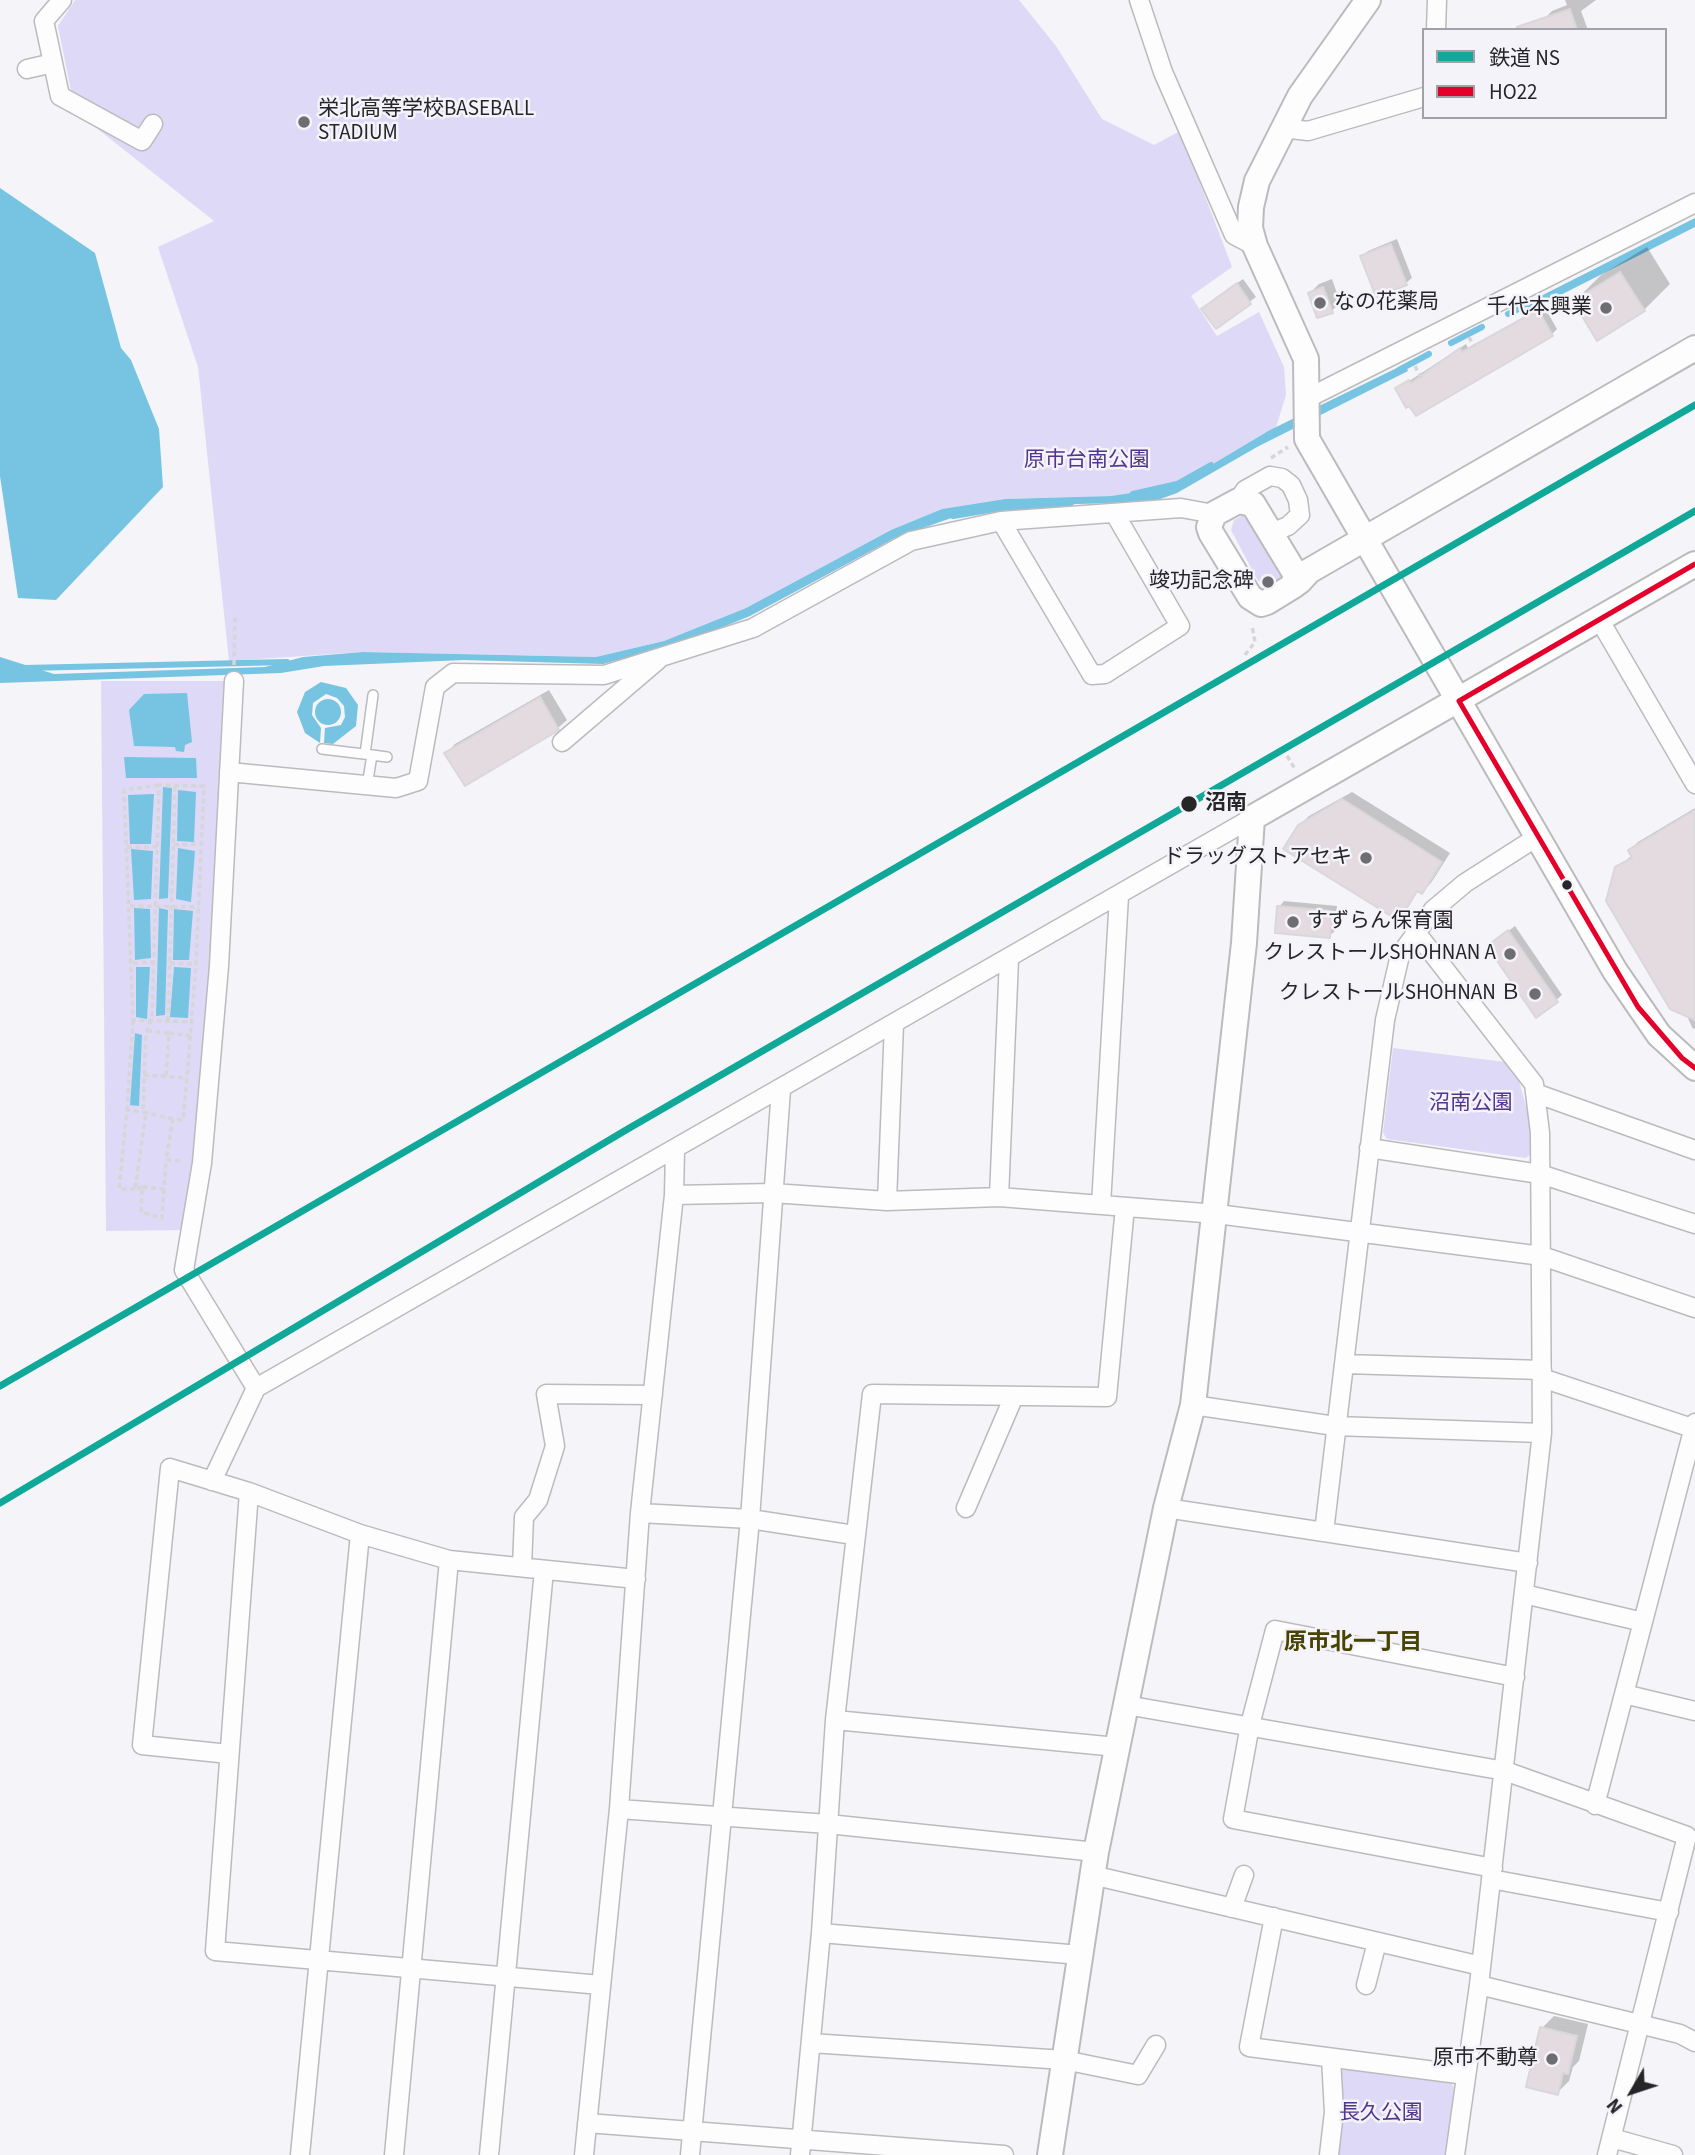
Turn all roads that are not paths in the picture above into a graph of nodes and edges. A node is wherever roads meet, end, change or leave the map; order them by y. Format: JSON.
{"nodes":[{"id":1,"x":61,"y":0,"type":"edge"},
{"id":2,"x":1139,"y":0,"type":"edge"},
{"id":3,"x":1368,"y":0,"type":"edge"},
{"id":4,"x":1437,"y":0,"type":"edge"},
{"id":5,"x":1436,"y":28,"type":"edge"},
{"id":6,"x":52,"y":63,"type":"junction"},
{"id":7,"x":27,"y":69,"type":"dead end"},
{"id":8,"x":1422,"y":98,"type":"edge"},
{"id":9,"x":152,"y":124,"type":"dead end"},
{"id":10,"x":1282,"y":128,"type":"junction"},
{"id":11,"x":1695,"y":203,"type":"edge"},
{"id":12,"x":1255,"y":246,"type":"junction"},
{"id":13,"x":1695,"y":348,"type":"edge"},
{"id":14,"x":1306,"y":399,"type":"junction"},
{"id":15,"x":1238,"y":501,"type":"junction"},
{"id":16,"x":1115,"y":514,"type":"junction"},
{"id":17,"x":1214,"y":514,"type":"junction"},
{"id":18,"x":1001,"y":521,"type":"junction"},
{"id":19,"x":1271,"y":533,"type":"junction"},
{"id":20,"x":1365,"y":538,"type":"junction"},
{"id":21,"x":1695,"y":564,"type":"edge"},
{"id":22,"x":1297,"y":575,"type":"junction"},
{"id":23,"x":1599,"y":619,"type":"junction"},
{"id":24,"x":663,"y":655,"type":"junction"},
{"id":25,"x":234,"y":681,"type":"dead end"},
{"id":26,"x":373,"y":695,"type":"dead end"},
{"id":27,"x":1458,"y":701,"type":"junction"},
{"id":28,"x":562,"y":742,"type":"dead end"},
{"id":29,"x":322,"y":749,"type":"dead end"},
{"id":30,"x":369,"y":755,"type":"junction"},
{"id":31,"x":387,"y":757,"type":"dead end"},
{"id":32,"x":229,"y":772,"type":"junction"},
{"id":33,"x":1695,"y":784,"type":"edge"},
{"id":34,"x":367,"y":786,"type":"junction"},
{"id":35,"x":1252,"y":818,"type":"junction"},
{"id":36,"x":1538,"y":837,"type":"junction"},
{"id":37,"x":1119,"y":896,"type":"junction"},
{"id":38,"x":1415,"y":931,"type":"junction"},
{"id":39,"x":1009,"y":959,"type":"junction"},
{"id":40,"x":894,"y":1024,"type":"junction"},
{"id":41,"x":1695,"y":1068,"type":"edge"},
{"id":42,"x":781,"y":1089,"type":"junction"},
{"id":43,"x":1535,"y":1093,"type":"junction"},
{"id":44,"x":1369,"y":1148,"type":"junction"},
{"id":45,"x":675,"y":1150,"type":"junction"},
{"id":46,"x":1695,"y":1150,"type":"edge"},
{"id":47,"x":1540,"y":1174,"type":"junction"},
{"id":48,"x":773,"y":1193,"type":"junction"},
{"id":49,"x":674,"y":1195,"type":"junction"},
{"id":50,"x":999,"y":1197,"type":"junction"},
{"id":51,"x":887,"y":1201,"type":"junction"},
{"id":52,"x":1101,"y":1205,"type":"junction"},
{"id":53,"x":1125,"y":1207,"type":"junction"},
{"id":54,"x":1217,"y":1214,"type":"junction"},
{"id":55,"x":1695,"y":1224,"type":"edge"},
{"id":56,"x":1359,"y":1231,"type":"junction"},
{"id":57,"x":1542,"y":1256,"type":"junction"},
{"id":58,"x":1695,"y":1308,"type":"edge"},
{"id":59,"x":1345,"y":1364,"type":"junction"},
{"id":60,"x":1542,"y":1374,"type":"junction"},
{"id":61,"x":256,"y":1388,"type":"junction"},
{"id":62,"x":653,"y":1395,"type":"junction"},
{"id":63,"x":1014,"y":1396,"type":"junction"},
{"id":64,"x":1194,"y":1405,"type":"junction"},
{"id":65,"x":1335,"y":1426,"type":"junction"},
{"id":66,"x":1694,"y":1426,"type":"edge"},
{"id":67,"x":1542,"y":1433,"type":"junction"},
{"id":68,"x":212,"y":1481,"type":"junction"},
{"id":69,"x":248,"y":1492,"type":"junction"},
{"id":70,"x":966,"y":1508,"type":"dead end"},
{"id":71,"x":1166,"y":1508,"type":"junction"},
{"id":72,"x":640,"y":1513,"type":"junction"},
{"id":73,"x":750,"y":1518,"type":"junction"},
{"id":74,"x":1324,"y":1532,"type":"junction"},
{"id":75,"x":360,"y":1534,"type":"junction"},
{"id":76,"x":854,"y":1535,"type":"junction"},
{"id":77,"x":449,"y":1560,"type":"junction"},
{"id":78,"x":1528,"y":1563,"type":"junction"},
{"id":79,"x":522,"y":1567,"type":"junction"},
{"id":80,"x":544,"y":1570,"type":"junction"},
{"id":81,"x":636,"y":1579,"type":"junction"},
{"id":82,"x":1524,"y":1594,"type":"junction"},
{"id":83,"x":1643,"y":1622,"type":"junction"},
{"id":84,"x":1515,"y":1677,"type":"junction"},
{"id":85,"x":1624,"y":1694,"type":"junction"},
{"id":86,"x":1126,"y":1705,"type":"junction"},
{"id":87,"x":1695,"y":1711,"type":"edge"},
{"id":88,"x":835,"y":1720,"type":"junction"},
{"id":89,"x":1250,"y":1725,"type":"junction"},
{"id":90,"x":1117,"y":1747,"type":"junction"},
{"id":91,"x":229,"y":1754,"type":"junction"},
{"id":92,"x":1505,"y":1771,"type":"junction"},
{"id":93,"x":1595,"y":1805,"type":"junction"},
{"id":94,"x":619,"y":1809,"type":"junction"},
{"id":95,"x":722,"y":1815,"type":"junction"},
{"id":96,"x":828,"y":1824,"type":"junction"},
{"id":97,"x":1691,"y":1833,"type":"edge"},
{"id":98,"x":1094,"y":1863,"type":"junction"},
{"id":99,"x":1492,"y":1874,"type":"junction"},
{"id":100,"x":1244,"y":1875,"type":"dead end"},
{"id":101,"x":1232,"y":1908,"type":"junction"},
{"id":102,"x":1669,"y":1912,"type":"junction"},
{"id":103,"x":1274,"y":1917,"type":"junction"},
{"id":104,"x":821,"y":1933,"type":"junction"},
{"id":105,"x":1377,"y":1942,"type":"junction"},
{"id":106,"x":1080,"y":1955,"type":"junction"},
{"id":107,"x":317,"y":1958,"type":"junction"},
{"id":108,"x":1481,"y":1966,"type":"junction"},
{"id":109,"x":413,"y":1968,"type":"junction"},
{"id":110,"x":505,"y":1976,"type":"junction"},
{"id":111,"x":601,"y":1985,"type":"junction"},
{"id":112,"x":1479,"y":1985,"type":"junction"},
{"id":113,"x":1366,"y":1986,"type":"dead end"},
{"id":114,"x":1642,"y":2026,"type":"junction"},
{"id":115,"x":1695,"y":2042,"type":"edge"},
{"id":116,"x":811,"y":2043,"type":"junction"},
{"id":117,"x":1156,"y":2045,"type":"dead end"},
{"id":118,"x":1331,"y":2058,"type":"junction"},
{"id":119,"x":1064,"y":2060,"type":"junction"},
{"id":120,"x":1466,"y":2075,"type":"junction"},
{"id":121,"x":587,"y":2123,"type":"junction"},
{"id":122,"x":692,"y":2130,"type":"junction"},
{"id":123,"x":1609,"y":2146,"type":"edge"},
{"id":124,"x":800,"y":2148,"type":"edge"},
{"id":125,"x":903,"y":2151,"type":"edge"},
{"id":126,"x":300,"y":2155,"type":"edge"},
{"id":127,"x":394,"y":2155,"type":"edge"},
{"id":128,"x":489,"y":2155,"type":"edge"},
{"id":129,"x":584,"y":2155,"type":"edge"},
{"id":130,"x":690,"y":2155,"type":"edge"},
{"id":131,"x":1004,"y":2155,"type":"edge"},
{"id":132,"x":1050,"y":2155,"type":"edge"},
{"id":133,"x":1329,"y":2155,"type":"edge"},
{"id":134,"x":1455,"y":2155,"type":"edge"},
{"id":135,"x":1673,"y":2155,"type":"edge"}],
"edges":[{"from":1,"to":6,"type":"street"},
{"from":2,"to":12,"type":"street"},
{"from":3,"to":10,"type":"street"},
{"from":4,"to":5,"type":"street"},
{"from":6,"to":7,"type":"street"},
{"from":6,"to":9,"type":"street"},
{"from":8,"to":10,"type":"street"},
{"from":10,"to":12,"type":"street"},
{"from":11,"to":14,"type":"street"},
{"from":12,"to":14,"type":"street"},
{"from":13,"to":20,"type":"street"},
{"from":14,"to":20,"type":"street"},
{"from":15,"to":17,"type":"street"},
{"from":15,"to":19,"type":"street"},
{"from":15,"to":19,"type":"street"},
{"from":16,"to":17,"type":"street"},
{"from":16,"to":18,"type":"street"},
{"from":16,"to":18,"type":"street"},
{"from":17,"to":22,"type":"street"},
{"from":18,"to":24,"type":"street"},
{"from":19,"to":22,"type":"street"},
{"from":20,"to":22,"type":"street"},
{"from":20,"to":27,"type":"street"},
{"from":21,"to":23,"type":"street"},
{"from":23,"to":27,"type":"street"},
{"from":23,"to":33,"type":"street"},
{"from":24,"to":28,"type":"street"},
{"from":24,"to":34,"type":"street"},
{"from":25,"to":32,"type":"street"},
{"from":26,"to":30,"type":"lane"},
{"from":27,"to":35,"type":"street"},
{"from":27,"to":36,"type":"street"},
{"from":29,"to":30,"type":"lane"},
{"from":30,"to":31,"type":"lane"},
{"from":30,"to":34,"type":"lane"},
{"from":32,"to":34,"type":"street"},
{"from":32,"to":61,"type":"street"},
{"from":35,"to":37,"type":"street"},
{"from":35,"to":54,"type":"street"},
{"from":36,"to":38,"type":"street"},
{"from":36,"to":41,"type":"street"},
{"from":37,"to":39,"type":"street"},
{"from":37,"to":52,"type":"street"},
{"from":38,"to":43,"type":"street"},
{"from":38,"to":44,"type":"street"},
{"from":39,"to":40,"type":"street"},
{"from":39,"to":50,"type":"street"},
{"from":40,"to":42,"type":"street"},
{"from":40,"to":51,"type":"street"},
{"from":42,"to":45,"type":"street"},
{"from":42,"to":48,"type":"street"},
{"from":43,"to":46,"type":"street"},
{"from":43,"to":47,"type":"street"},
{"from":44,"to":47,"type":"street"},
{"from":44,"to":56,"type":"street"},
{"from":45,"to":49,"type":"street"},
{"from":45,"to":61,"type":"street"},
{"from":47,"to":55,"type":"street"},
{"from":47,"to":57,"type":"street"},
{"from":48,"to":49,"type":"street"},
{"from":48,"to":51,"type":"street"},
{"from":48,"to":73,"type":"street"},
{"from":49,"to":62,"type":"street"},
{"from":50,"to":51,"type":"street"},
{"from":50,"to":52,"type":"street"},
{"from":52,"to":53,"type":"street"},
{"from":53,"to":54,"type":"street"},
{"from":53,"to":63,"type":"street"},
{"from":54,"to":56,"type":"street"},
{"from":54,"to":64,"type":"street"},
{"from":56,"to":57,"type":"street"},
{"from":56,"to":59,"type":"street"},
{"from":57,"to":58,"type":"street"},
{"from":57,"to":60,"type":"street"},
{"from":59,"to":60,"type":"street"},
{"from":59,"to":65,"type":"street"},
{"from":60,"to":66,"type":"street"},
{"from":60,"to":67,"type":"street"},
{"from":61,"to":68,"type":"street"},
{"from":62,"to":72,"type":"street"},
{"from":62,"to":79,"type":"street"},
{"from":63,"to":70,"type":"street"},
{"from":63,"to":76,"type":"street"},
{"from":64,"to":65,"type":"street"},
{"from":64,"to":71,"type":"street"},
{"from":65,"to":67,"type":"street"},
{"from":65,"to":74,"type":"street"},
{"from":66,"to":83,"type":"street"},
{"from":67,"to":78,"type":"street"},
{"from":68,"to":69,"type":"street"},
{"from":68,"to":91,"type":"street"},
{"from":69,"to":75,"type":"street"},
{"from":69,"to":91,"type":"street"},
{"from":71,"to":74,"type":"street"},
{"from":71,"to":86,"type":"street"},
{"from":72,"to":73,"type":"street"},
{"from":72,"to":81,"type":"street"},
{"from":73,"to":76,"type":"street"},
{"from":73,"to":95,"type":"street"},
{"from":74,"to":78,"type":"street"},
{"from":75,"to":77,"type":"street"},
{"from":75,"to":107,"type":"street"},
{"from":76,"to":88,"type":"street"},
{"from":77,"to":79,"type":"street"},
{"from":77,"to":109,"type":"street"},
{"from":78,"to":82,"type":"street"},
{"from":79,"to":80,"type":"street"},
{"from":80,"to":81,"type":"street"},
{"from":80,"to":110,"type":"street"},
{"from":81,"to":94,"type":"street"},
{"from":82,"to":83,"type":"street"},
{"from":82,"to":84,"type":"street"},
{"from":83,"to":85,"type":"street"},
{"from":84,"to":89,"type":"street"},
{"from":84,"to":92,"type":"street"},
{"from":85,"to":87,"type":"street"},
{"from":85,"to":93,"type":"street"},
{"from":86,"to":89,"type":"street"},
{"from":86,"to":90,"type":"street"},
{"from":88,"to":90,"type":"street"},
{"from":88,"to":96,"type":"street"},
{"from":89,"to":92,"type":"street"},
{"from":89,"to":99,"type":"street"},
{"from":90,"to":98,"type":"street"},
{"from":91,"to":107,"type":"street"},
{"from":92,"to":93,"type":"street"},
{"from":92,"to":99,"type":"street"},
{"from":93,"to":97,"type":"street"},
{"from":94,"to":95,"type":"street"},
{"from":94,"to":111,"type":"street"},
{"from":95,"to":96,"type":"street"},
{"from":95,"to":122,"type":"street"},
{"from":96,"to":98,"type":"street"},
{"from":96,"to":104,"type":"street"},
{"from":97,"to":102,"type":"street"},
{"from":98,"to":101,"type":"street"},
{"from":98,"to":106,"type":"street"},
{"from":99,"to":102,"type":"street"},
{"from":99,"to":108,"type":"street"},
{"from":100,"to":101,"type":"street"},
{"from":101,"to":103,"type":"street"},
{"from":102,"to":114,"type":"street"},
{"from":103,"to":105,"type":"street"},
{"from":103,"to":118,"type":"street"},
{"from":104,"to":106,"type":"street"},
{"from":104,"to":116,"type":"street"},
{"from":105,"to":108,"type":"street"},
{"from":105,"to":113,"type":"street"},
{"from":106,"to":119,"type":"street"},
{"from":107,"to":109,"type":"street"},
{"from":107,"to":126,"type":"street"},
{"from":108,"to":112,"type":"street"},
{"from":109,"to":110,"type":"street"},
{"from":109,"to":127,"type":"street"},
{"from":110,"to":111,"type":"street"},
{"from":110,"to":128,"type":"street"},
{"from":111,"to":121,"type":"street"},
{"from":112,"to":114,"type":"street"},
{"from":112,"to":120,"type":"street"},
{"from":114,"to":115,"type":"street"},
{"from":114,"to":123,"type":"street"},
{"from":116,"to":119,"type":"street"},
{"from":116,"to":124,"type":"street"},
{"from":117,"to":119,"type":"street"},
{"from":118,"to":120,"type":"street"},
{"from":118,"to":133,"type":"street"},
{"from":119,"to":132,"type":"street"},
{"from":120,"to":134,"type":"street"},
{"from":121,"to":122,"type":"street"},
{"from":121,"to":129,"type":"street"},
{"from":122,"to":124,"type":"street"},
{"from":122,"to":130,"type":"street"},
{"from":123,"to":135,"type":"street"},
{"from":124,"to":125,"type":"street"},
{"from":125,"to":131,"type":"street"}]}
